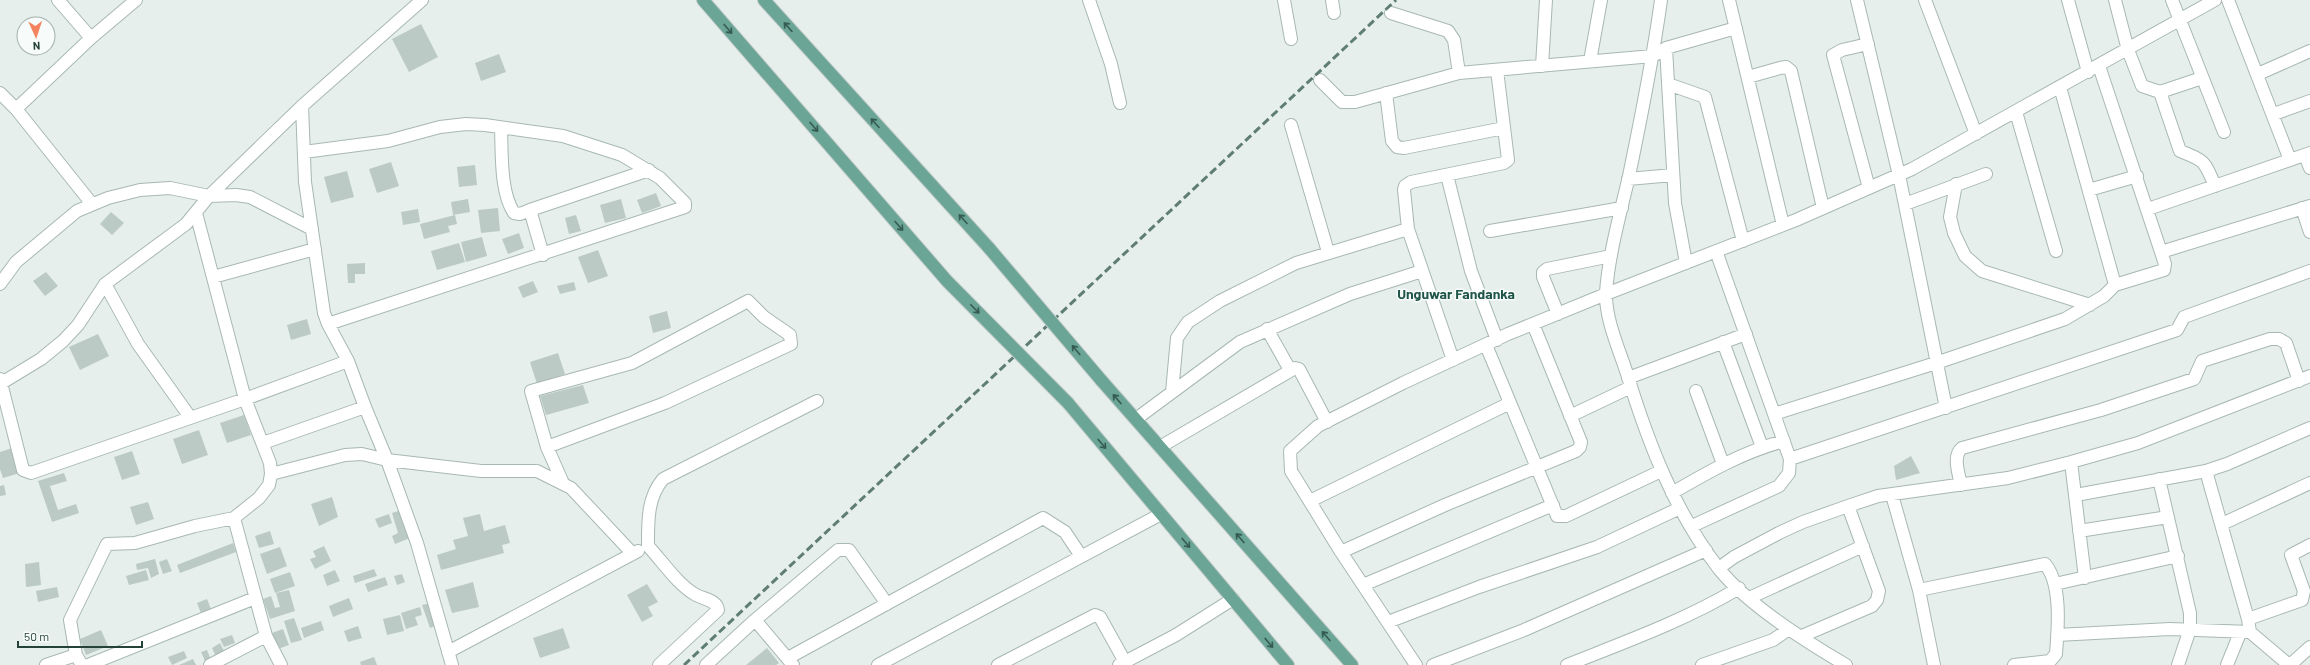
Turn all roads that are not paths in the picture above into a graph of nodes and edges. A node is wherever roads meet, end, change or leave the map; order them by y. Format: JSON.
{"nodes":[{"id":1,"x":58,"y":0,"type":"edge"},
{"id":2,"x":136,"y":0,"type":"edge"},
{"id":3,"x":422,"y":0,"type":"edge"},
{"id":4,"x":703,"y":0,"type":"edge"},
{"id":5,"x":764,"y":0,"type":"edge"},
{"id":6,"x":1088,"y":0,"type":"edge"},
{"id":7,"x":1284,"y":0,"type":"edge"},
{"id":8,"x":1332,"y":0,"type":"edge"},
{"id":9,"x":1546,"y":0,"type":"edge"},
{"id":10,"x":1601,"y":0,"type":"edge"},
{"id":11,"x":1661,"y":0,"type":"edge"},
{"id":12,"x":1729,"y":0,"type":"edge"},
{"id":13,"x":1857,"y":0,"type":"edge"},
{"id":14,"x":1925,"y":0,"type":"edge"},
{"id":15,"x":2068,"y":0,"type":"edge"},
{"id":16,"x":2115,"y":0,"type":"edge"},
{"id":17,"x":2172,"y":0,"type":"edge"},
{"id":18,"x":2215,"y":0,"type":"edge"},
{"id":19,"x":2228,"y":0,"type":"edge"},
{"id":20,"x":1391,"y":13,"type":"dead end"},
{"id":21,"x":1334,"y":14,"type":"dead end"},
{"id":22,"x":2179,"y":21,"type":"junction"},
{"id":23,"x":1736,"y":28,"type":"junction"},
{"id":24,"x":91,"y":38,"type":"junction"},
{"id":25,"x":1291,"y":39,"type":"dead end"},
{"id":26,"x":1868,"y":44,"type":"junction"},
{"id":27,"x":1666,"y":48,"type":"junction"},
{"id":28,"x":2128,"y":50,"type":"junction"},
{"id":29,"x":2310,"y":51,"type":"edge"},
{"id":30,"x":1653,"y":56,"type":"junction"},
{"id":31,"x":1590,"y":61,"type":"junction"},
{"id":32,"x":1542,"y":66,"type":"junction"},
{"id":33,"x":2099,"y":66,"type":"junction"},
{"id":34,"x":1497,"y":70,"type":"junction"},
{"id":35,"x":2088,"y":72,"type":"junction"},
{"id":36,"x":1459,"y":73,"type":"junction"},
{"id":37,"x":2258,"y":74,"type":"junction"},
{"id":38,"x":1748,"y":77,"type":"junction"},
{"id":39,"x":2202,"y":78,"type":"junction"},
{"id":40,"x":1320,"y":80,"type":"dead end"},
{"id":41,"x":1668,"y":84,"type":"junction"},
{"id":42,"x":2060,"y":87,"type":"junction"},
{"id":43,"x":2160,"y":92,"type":"junction"},
{"id":44,"x":0,"y":93,"type":"edge"},
{"id":45,"x":1386,"y":93,"type":"junction"},
{"id":46,"x":2310,"y":101,"type":"edge"},
{"id":47,"x":1120,"y":103,"type":"dead end"},
{"id":48,"x":302,"y":106,"type":"junction"},
{"id":49,"x":16,"y":109,"type":"junction"},
{"id":50,"x":2016,"y":112,"type":"junction"},
{"id":51,"x":2274,"y":114,"type":"junction"},
{"id":52,"x":1291,"y":125,"type":"dead end"},
{"id":53,"x":501,"y":128,"type":"junction"},
{"id":54,"x":1504,"y":128,"type":"junction"},
{"id":55,"x":2224,"y":132,"type":"dead end"},
{"id":56,"x":1976,"y":134,"type":"junction"},
{"id":57,"x":304,"y":152,"type":"junction"},
{"id":58,"x":2308,"y":154,"type":"edge"},
{"id":59,"x":2290,"y":160,"type":"junction"},
{"id":60,"x":2310,"y":168,"type":"edge"},
{"id":61,"x":649,"y":170,"type":"junction"},
{"id":62,"x":1899,"y":174,"type":"junction"},
{"id":63,"x":1986,"y":174,"type":"dead end"},
{"id":64,"x":1447,"y":175,"type":"junction"},
{"id":65,"x":1673,"y":175,"type":"junction"},
{"id":66,"x":2136,"y":176,"type":"junction"},
{"id":67,"x":1628,"y":179,"type":"junction"},
{"id":68,"x":1956,"y":184,"type":"junction"},
{"id":69,"x":2215,"y":186,"type":"junction"},
{"id":70,"x":1869,"y":188,"type":"junction"},
{"id":71,"x":2089,"y":190,"type":"junction"},
{"id":72,"x":209,"y":196,"type":"junction"},
{"id":73,"x":92,"y":204,"type":"junction"},
{"id":74,"x":1904,"y":204,"type":"junction"},
{"id":75,"x":2306,"y":207,"type":"edge"},
{"id":76,"x":1622,"y":208,"type":"junction"},
{"id":77,"x":1824,"y":208,"type":"junction"},
{"id":78,"x":2148,"y":209,"type":"junction"},
{"id":79,"x":530,"y":210,"type":"junction"},
{"id":80,"x":196,"y":213,"type":"junction"},
{"id":81,"x":1783,"y":225,"type":"junction"},
{"id":82,"x":312,"y":229,"type":"junction"},
{"id":83,"x":1408,"y":229,"type":"junction"},
{"id":84,"x":1490,"y":231,"type":"dead end"},
{"id":85,"x":2310,"y":232,"type":"edge"},
{"id":86,"x":1743,"y":241,"type":"junction"},
{"id":87,"x":315,"y":249,"type":"junction"},
{"id":88,"x":1716,"y":251,"type":"junction"},
{"id":89,"x":2056,"y":251,"type":"dead end"},
{"id":90,"x":1328,"y":252,"type":"junction"},
{"id":91,"x":2161,"y":252,"type":"junction"},
{"id":92,"x":543,"y":255,"type":"junction"},
{"id":93,"x":1611,"y":256,"type":"junction"},
{"id":94,"x":1686,"y":263,"type":"junction"},
{"id":95,"x":1422,"y":271,"type":"junction"},
{"id":96,"x":2310,"y":271,"type":"edge"},
{"id":97,"x":2,"y":274,"type":"edge"},
{"id":98,"x":213,"y":277,"type":"junction"},
{"id":99,"x":105,"y":284,"type":"junction"},
{"id":100,"x":2115,"y":285,"type":"junction"},
{"id":101,"x":1606,"y":294,"type":"junction"},
{"id":102,"x":2090,"y":305,"type":"junction"},
{"id":103,"x":1558,"y":314,"type":"junction"},
{"id":104,"x":328,"y":324,"type":"junction"},
{"id":105,"x":1533,"y":324,"type":"junction"},
{"id":106,"x":1268,"y":329,"type":"junction"},
{"id":107,"x":1746,"y":334,"type":"junction"},
{"id":108,"x":1491,"y":342,"type":"junction"},
{"id":109,"x":1723,"y":342,"type":"junction"},
{"id":110,"x":1453,"y":360,"type":"junction"},
{"id":111,"x":348,"y":361,"type":"junction"},
{"id":112,"x":1936,"y":364,"type":"junction"},
{"id":113,"x":1290,"y":370,"type":"junction"},
{"id":114,"x":2304,"y":379,"type":"edge"},
{"id":115,"x":1,"y":382,"type":"edge"},
{"id":116,"x":1629,"y":383,"type":"junction"},
{"id":117,"x":1172,"y":392,"type":"junction"},
{"id":118,"x":1696,"y":392,"type":"dead end"},
{"id":119,"x":245,"y":399,"type":"junction"},
{"id":120,"x":817,"y":401,"type":"dead end"},
{"id":121,"x":1510,"y":403,"type":"junction"},
{"id":122,"x":365,"y":407,"type":"junction"},
{"id":123,"x":1946,"y":408,"type":"junction"},
{"id":124,"x":1774,"y":414,"type":"junction"},
{"id":125,"x":1570,"y":416,"type":"junction"},
{"id":126,"x":190,"y":417,"type":"junction"},
{"id":127,"x":1136,"y":419,"type":"junction"},
{"id":128,"x":1327,"y":422,"type":"junction"},
{"id":129,"x":2310,"y":428,"type":"edge"},
{"id":130,"x":1784,"y":441,"type":"junction"},
{"id":131,"x":263,"y":443,"type":"junction"},
{"id":132,"x":547,"y":447,"type":"junction"},
{"id":133,"x":1160,"y":447,"type":"junction"},
{"id":134,"x":1762,"y":447,"type":"junction"},
{"id":135,"x":1790,"y":459,"type":"junction"},
{"id":136,"x":387,"y":460,"type":"junction"},
{"id":137,"x":2071,"y":462,"type":"junction"},
{"id":138,"x":1723,"y":464,"type":"junction"},
{"id":139,"x":1538,"y":468,"type":"junction"},
{"id":140,"x":1661,"y":471,"type":"junction"},
{"id":141,"x":2206,"y":471,"type":"junction"},
{"id":142,"x":271,"y":474,"type":"junction"},
{"id":143,"x":2160,"y":479,"type":"junction"},
{"id":144,"x":562,"y":481,"type":"junction"},
{"id":145,"x":2310,"y":483,"type":"edge"},
{"id":146,"x":1961,"y":485,"type":"junction"},
{"id":147,"x":1672,"y":493,"type":"junction"},
{"id":148,"x":1892,"y":495,"type":"junction"},
{"id":149,"x":2076,"y":495,"type":"junction"},
{"id":150,"x":1310,"y":501,"type":"junction"},
{"id":151,"x":1553,"y":505,"type":"junction"},
{"id":152,"x":1848,"y":506,"type":"junction"},
{"id":153,"x":1680,"y":508,"type":"junction"},
{"id":154,"x":1161,"y":514,"type":"junction"},
{"id":155,"x":2168,"y":517,"type":"junction"},
{"id":156,"x":234,"y":518,"type":"junction"},
{"id":157,"x":2222,"y":524,"type":"junction"},
{"id":158,"x":1692,"y":526,"type":"junction"},
{"id":159,"x":2079,"y":531,"type":"junction"},
{"id":160,"x":2310,"y":545,"type":"edge"},
{"id":161,"x":648,"y":546,"type":"junction"},
{"id":162,"x":1863,"y":546,"type":"junction"},
{"id":163,"x":1706,"y":550,"type":"junction"},
{"id":164,"x":1341,"y":552,"type":"junction"},
{"id":165,"x":633,"y":554,"type":"junction"},
{"id":166,"x":1081,"y":556,"type":"junction"},
{"id":167,"x":2178,"y":556,"type":"junction"},
{"id":168,"x":1719,"y":568,"type":"junction"},
{"id":169,"x":2085,"y":578,"type":"junction"},
{"id":170,"x":2055,"y":584,"type":"junction"},
{"id":171,"x":1363,"y":585,"type":"junction"},
{"id":172,"x":1739,"y":588,"type":"junction"},
{"id":173,"x":1918,"y":590,"type":"junction"},
{"id":174,"x":255,"y":598,"type":"junction"},
{"id":175,"x":1748,"y":598,"type":"junction"},
{"id":176,"x":1233,"y":599,"type":"junction"},
{"id":177,"x":887,"y":604,"type":"junction"},
{"id":178,"x":2248,"y":619,"type":"junction"},
{"id":179,"x":755,"y":620,"type":"junction"},
{"id":180,"x":1388,"y":622,"type":"junction"},
{"id":181,"x":1789,"y":629,"type":"junction"},
{"id":182,"x":2190,"y":629,"type":"junction"},
{"id":183,"x":2245,"y":633,"type":"junction"},
{"id":184,"x":2057,"y":635,"type":"junction"},
{"id":185,"x":266,"y":636,"type":"junction"},
{"id":186,"x":1802,"y":636,"type":"junction"},
{"id":187,"x":2310,"y":647,"type":"edge"},
{"id":188,"x":448,"y":652,"type":"junction"},
{"id":189,"x":79,"y":660,"type":"edge"},
{"id":190,"x":790,"y":661,"type":"edge"},
{"id":191,"x":214,"y":664,"type":"edge"},
{"id":192,"x":1122,"y":664,"type":"edge"},
{"id":193,"x":46,"y":665,"type":"edge"},
{"id":194,"x":88,"y":665,"type":"edge"},
{"id":195,"x":281,"y":665,"type":"edge"},
{"id":196,"x":452,"y":665,"type":"edge"},
{"id":197,"x":659,"y":665,"type":"edge"},
{"id":198,"x":706,"y":665,"type":"edge"},
{"id":199,"x":878,"y":665,"type":"edge"},
{"id":200,"x":998,"y":665,"type":"edge"},
{"id":201,"x":1288,"y":665,"type":"edge"},
{"id":202,"x":1352,"y":665,"type":"edge"},
{"id":203,"x":1416,"y":665,"type":"edge"},
{"id":204,"x":1433,"y":665,"type":"edge"},
{"id":205,"x":1567,"y":665,"type":"edge"},
{"id":206,"x":1702,"y":665,"type":"edge"},
{"id":207,"x":1846,"y":665,"type":"edge"},
{"id":208,"x":1934,"y":665,"type":"edge"},
{"id":209,"x":2014,"y":665,"type":"edge"},
{"id":210,"x":2178,"y":665,"type":"edge"},
{"id":211,"x":2227,"y":665,"type":"edge"},
{"id":212,"x":2290,"y":665,"type":"edge"}],
"edges":[{"from":1,"to":24,"type":"street"},
{"from":2,"to":24,"type":"street"},
{"from":3,"to":48,"type":"street"},
{"from":4,"to":154,"type":"main road","one_way":true,"bridge":true},
{"from":127,"to":5,"type":"main road","one_way":true,"bridge":true},
{"from":6,"to":47,"type":"street"},
{"from":7,"to":25,"type":"street"},
{"from":8,"to":21,"type":"street"},
{"from":9,"to":32,"type":"street"},
{"from":10,"to":31,"type":"street"},
{"from":11,"to":30,"type":"street"},
{"from":12,"to":23,"type":"street"},
{"from":13,"to":26,"type":"street"},
{"from":14,"to":56,"type":"street"},
{"from":15,"to":35,"type":"street"},
{"from":16,"to":28,"type":"street"},
{"from":17,"to":22,"type":"street"},
{"from":18,"to":22,"type":"street"},
{"from":19,"to":37,"type":"street"},
{"from":20,"to":36,"type":"street"},
{"from":22,"to":28,"type":"street"},
{"from":22,"to":39,"type":"street"},
{"from":23,"to":27,"type":"street"},
{"from":23,"to":38,"type":"street"},
{"from":24,"to":49,"type":"street"},
{"from":26,"to":62,"type":"street"},
{"from":26,"to":70,"type":"street"},
{"from":27,"to":30,"type":"street"},
{"from":27,"to":41,"type":"street"},
{"from":28,"to":33,"type":"street"},
{"from":28,"to":43,"type":"street"},
{"from":29,"to":37,"type":"street"},
{"from":30,"to":31,"type":"street"},
{"from":30,"to":67,"type":"street"},
{"from":31,"to":32,"type":"street"},
{"from":32,"to":34,"type":"street"},
{"from":33,"to":35,"type":"street"},
{"from":33,"to":66,"type":"street"},
{"from":34,"to":36,"type":"street"},
{"from":34,"to":54,"type":"street"},
{"from":35,"to":42,"type":"street"},
{"from":36,"to":45,"type":"street"},
{"from":37,"to":51,"type":"street"},
{"from":38,"to":77,"type":"street"},
{"from":38,"to":81,"type":"street"},
{"from":39,"to":43,"type":"street"},
{"from":39,"to":55,"type":"street"},
{"from":40,"to":45,"type":"street"},
{"from":41,"to":65,"type":"street"},
{"from":41,"to":86,"type":"street"},
{"from":42,"to":50,"type":"street"},
{"from":42,"to":71,"type":"street"},
{"from":43,"to":69,"type":"street"},
{"from":44,"to":49,"type":"street"},
{"from":45,"to":54,"type":"street"},
{"from":46,"to":51,"type":"street"},
{"from":48,"to":57,"type":"street"},
{"from":48,"to":72,"type":"street"},
{"from":49,"to":73,"type":"street"},
{"from":50,"to":56,"type":"street"},
{"from":50,"to":89,"type":"street"},
{"from":51,"to":59,"type":"street"},
{"from":52,"to":90,"type":"street"},
{"from":53,"to":57,"type":"street"},
{"from":53,"to":61,"type":"street"},
{"from":53,"to":79,"type":"street"},
{"from":54,"to":64,"type":"street"},
{"from":56,"to":62,"type":"street"},
{"from":57,"to":82,"type":"street"},
{"from":58,"to":59,"type":"street"},
{"from":58,"to":60,"type":"street"},
{"from":59,"to":69,"type":"street"},
{"from":61,"to":79,"type":"street"},
{"from":61,"to":92,"type":"street"},
{"from":62,"to":70,"type":"street"},
{"from":62,"to":74,"type":"street"},
{"from":63,"to":68,"type":"street"},
{"from":64,"to":83,"type":"street"},
{"from":64,"to":108,"type":"street"},
{"from":65,"to":67,"type":"street"},
{"from":65,"to":94,"type":"street"},
{"from":66,"to":71,"type":"street"},
{"from":66,"to":78,"type":"street"},
{"from":67,"to":76,"type":"street"},
{"from":68,"to":74,"type":"street"},
{"from":68,"to":102,"type":"street"},
{"from":69,"to":78,"type":"street"},
{"from":70,"to":77,"type":"street"},
{"from":71,"to":100,"type":"street"},
{"from":72,"to":73,"type":"street"},
{"from":72,"to":80,"type":"street"},
{"from":72,"to":82,"type":"street"},
{"from":73,"to":97,"type":"street"},
{"from":74,"to":112,"type":"street"},
{"from":75,"to":85,"type":"street"},
{"from":75,"to":91,"type":"street"},
{"from":76,"to":84,"type":"street"},
{"from":76,"to":93,"type":"street"},
{"from":77,"to":81,"type":"street"},
{"from":78,"to":91,"type":"street"},
{"from":79,"to":92,"type":"street"},
{"from":80,"to":98,"type":"street"},
{"from":80,"to":99,"type":"street"},
{"from":81,"to":86,"type":"street"},
{"from":82,"to":87,"type":"street"},
{"from":83,"to":90,"type":"street"},
{"from":83,"to":95,"type":"street"},
{"from":86,"to":88,"type":"street"},
{"from":87,"to":98,"type":"street"},
{"from":87,"to":104,"type":"street"},
{"from":88,"to":94,"type":"street"},
{"from":88,"to":107,"type":"street"},
{"from":90,"to":117,"type":"street"},
{"from":91,"to":100,"type":"street"},
{"from":92,"to":104,"type":"street"},
{"from":93,"to":101,"type":"street"},
{"from":93,"to":103,"type":"street"},
{"from":94,"to":101,"type":"street"},
{"from":95,"to":106,"type":"street"},
{"from":95,"to":110,"type":"street"},
{"from":96,"to":123,"type":"street"},
{"from":98,"to":119,"type":"street"},
{"from":99,"to":115,"type":"street"},
{"from":99,"to":126,"type":"street"},
{"from":100,"to":102,"type":"street"},
{"from":101,"to":103,"type":"street"},
{"from":101,"to":116,"type":"street"},
{"from":102,"to":112,"type":"street"},
{"from":103,"to":105,"type":"street"},
{"from":104,"to":111,"type":"street"},
{"from":105,"to":108,"type":"street"},
{"from":105,"to":125,"type":"street"},
{"from":106,"to":113,"type":"street"},
{"from":106,"to":117,"type":"street"},
{"from":107,"to":109,"type":"street"},
{"from":107,"to":124,"type":"street"},
{"from":108,"to":110,"type":"street"},
{"from":108,"to":121,"type":"street"},
{"from":109,"to":116,"type":"street"},
{"from":109,"to":134,"type":"street"},
{"from":110,"to":128,"type":"street"},
{"from":111,"to":119,"type":"street"},
{"from":111,"to":122,"type":"street"},
{"from":112,"to":123,"type":"street"},
{"from":112,"to":124,"type":"street"},
{"from":113,"to":128,"type":"street"},
{"from":113,"to":133,"type":"street"},
{"from":114,"to":137,"type":"street"},
{"from":114,"to":146,"type":"street"},
{"from":115,"to":126,"type":"street"},
{"from":116,"to":125,"type":"street"},
{"from":116,"to":140,"type":"street"},
{"from":117,"to":127,"type":"street"},
{"from":118,"to":138,"type":"street"},
{"from":119,"to":126,"type":"street"},
{"from":119,"to":131,"type":"street"},
{"from":120,"to":161,"type":"street"},
{"from":121,"to":139,"type":"street"},
{"from":121,"to":150,"type":"street"},
{"from":122,"to":131,"type":"street"},
{"from":122,"to":136,"type":"street"},
{"from":123,"to":135,"type":"street"},
{"from":124,"to":130,"type":"street"},
{"from":125,"to":139,"type":"street"},
{"from":127,"to":133,"type":"main road"},
{"from":128,"to":150,"type":"street"},
{"from":129,"to":141,"type":"street"},
{"from":130,"to":134,"type":"street"},
{"from":130,"to":135,"type":"street"},
{"from":131,"to":142,"type":"street"},
{"from":132,"to":132,"type":"street"},
{"from":132,"to":144,"type":"street"},
{"from":202,"to":133,"type":"main road","one_way":true},
{"from":134,"to":138,"type":"street"},
{"from":135,"to":158,"type":"street"},
{"from":136,"to":142,"type":"street"},
{"from":136,"to":144,"type":"street"},
{"from":136,"to":188,"type":"street"},
{"from":137,"to":146,"type":"street"},
{"from":137,"to":149,"type":"street"},
{"from":138,"to":147,"type":"street"},
{"from":139,"to":151,"type":"street"},
{"from":139,"to":164,"type":"street"},
{"from":140,"to":147,"type":"street"},
{"from":140,"to":151,"type":"street"},
{"from":141,"to":143,"type":"street"},
{"from":141,"to":157,"type":"street"},
{"from":142,"to":156,"type":"street"},
{"from":143,"to":149,"type":"street"},
{"from":143,"to":155,"type":"street"},
{"from":144,"to":165,"type":"street"},
{"from":145,"to":157,"type":"street"},
{"from":146,"to":148,"type":"street"},
{"from":147,"to":153,"type":"street"},
{"from":148,"to":152,"type":"street"},
{"from":148,"to":173,"type":"street"},
{"from":149,"to":159,"type":"street"},
{"from":150,"to":164,"type":"street"},
{"from":151,"to":171,"type":"street"},
{"from":152,"to":162,"type":"street"},
{"from":152,"to":168,"type":"street"},
{"from":153,"to":158,"type":"street"},
{"from":153,"to":180,"type":"street"},
{"from":154,"to":166,"type":"street"},
{"from":154,"to":176,"type":"main road","one_way":true},
{"from":155,"to":159,"type":"street"},
{"from":155,"to":167,"type":"street"},
{"from":156,"to":174,"type":"street"},
{"from":156,"to":189,"type":"street"},
{"from":157,"to":178,"type":"street"},
{"from":158,"to":163,"type":"street"},
{"from":159,"to":169,"type":"street"},
{"from":160,"to":178,"type":"street"},
{"from":161,"to":165,"type":"street"},
{"from":161,"to":197,"type":"street"},
{"from":162,"to":175,"type":"street"},
{"from":162,"to":186,"type":"street"},
{"from":163,"to":168,"type":"street"},
{"from":163,"to":204,"type":"street"},
{"from":164,"to":171,"type":"street"},
{"from":165,"to":188,"type":"street"},
{"from":166,"to":177,"type":"street"},
{"from":166,"to":199,"type":"street"},
{"from":167,"to":169,"type":"street"},
{"from":167,"to":182,"type":"street"},
{"from":168,"to":172,"type":"street"},
{"from":169,"to":170,"type":"street"},
{"from":170,"to":173,"type":"street"},
{"from":170,"to":184,"type":"street"},
{"from":171,"to":180,"type":"street"},
{"from":172,"to":175,"type":"street"},
{"from":172,"to":205,"type":"street"},
{"from":173,"to":208,"type":"street"},
{"from":174,"to":185,"type":"street"},
{"from":174,"to":194,"type":"street"},
{"from":175,"to":181,"type":"street"},
{"from":176,"to":192,"type":"street"},
{"from":176,"to":201,"type":"main road","one_way":true},
{"from":177,"to":179,"type":"street"},
{"from":177,"to":190,"type":"street"},
{"from":178,"to":183,"type":"street"},
{"from":179,"to":190,"type":"street"},
{"from":179,"to":198,"type":"street"},
{"from":180,"to":203,"type":"street"},
{"from":181,"to":186,"type":"street"},
{"from":181,"to":206,"type":"street"},
{"from":182,"to":183,"type":"street"},
{"from":182,"to":184,"type":"street"},
{"from":182,"to":210,"type":"street"},
{"from":183,"to":211,"type":"street"},
{"from":183,"to":212,"type":"street"},
{"from":184,"to":209,"type":"street"},
{"from":185,"to":191,"type":"street"},
{"from":185,"to":195,"type":"street"},
{"from":186,"to":207,"type":"street"},
{"from":187,"to":212,"type":"street"},
{"from":188,"to":196,"type":"street"},
{"from":189,"to":193,"type":"street"},
{"from":192,"to":200,"type":"street"}]}
